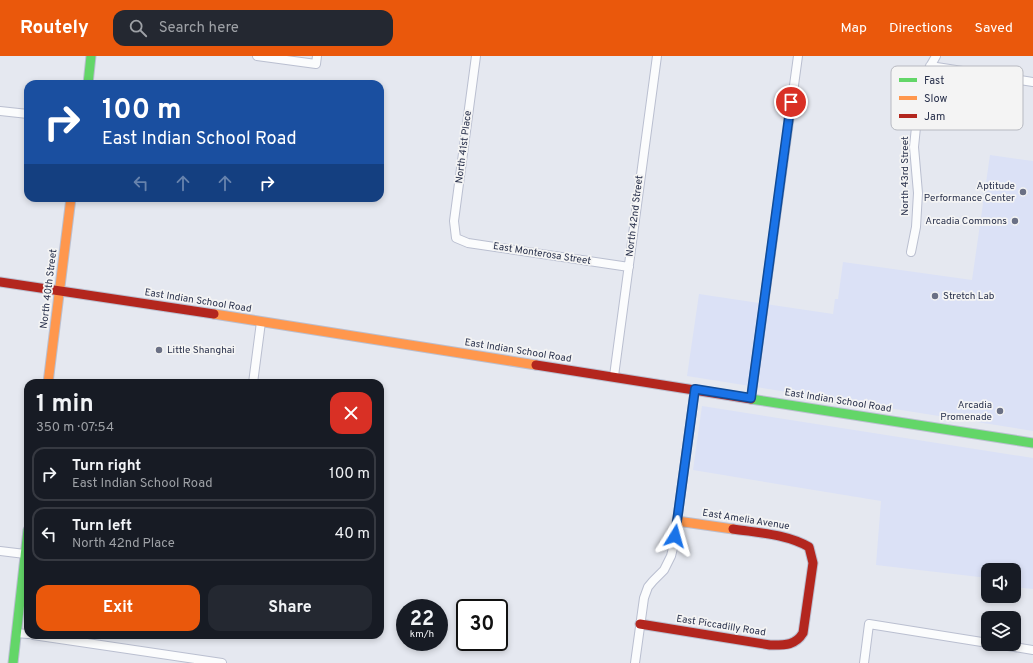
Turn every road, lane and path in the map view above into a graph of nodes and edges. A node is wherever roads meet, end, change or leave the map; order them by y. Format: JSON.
{"nodes":[{"id":1,"x":91,"y":56,"type":"edge"},
{"id":2,"x":257,"y":56,"type":"edge"},
{"id":3,"x":476,"y":56,"type":"edge"},
{"id":4,"x":657,"y":56,"type":"edge"},
{"id":5,"x":798,"y":56,"type":"edge"},
{"id":6,"x":936,"y":56,"type":"edge"},
{"id":7,"x":316,"y":60,"type":"edge"},
{"id":8,"x":930,"y":66,"type":"edge"},
{"id":9,"x":88,"y":80,"type":"edge"},
{"id":10,"x":1023,"y":80,"type":"edge"},
{"id":11,"x":1033,"y":82,"type":"edge"},
{"id":12,"x":0,"y":111,"type":"edge"},
{"id":13,"x":24,"y":114,"type":"edge"},
{"id":14,"x":916,"y":130,"type":"edge"},
{"id":15,"x":71,"y":202,"type":"edge"},
{"id":16,"x":456,"y":238,"type":"joint"},
{"id":17,"x":911,"y":252,"type":"dead end"},
{"id":18,"x":629,"y":267,"type":"junction"},
{"id":19,"x":0,"y":282,"type":"edge"},
{"id":20,"x":60,"y":290,"type":"junction"},
{"id":21,"x":261,"y":322,"type":"junction"},
{"id":22,"x":614,"y":376,"type":"junction"},
{"id":23,"x":49,"y":379,"type":"edge"},
{"id":24,"x":254,"y":379,"type":"edge"},
{"id":25,"x":695,"y":389,"type":"junction"},
{"id":26,"x":751,"y":398,"type":"junction"},
{"id":27,"x":1033,"y":443,"type":"edge"},
{"id":28,"x":677,"y":521,"type":"junction"},
{"id":29,"x":0,"y":551,"type":"edge"},
{"id":30,"x":24,"y":554,"type":"edge"},
{"id":31,"x":24,"y":563,"type":"edge"},
{"id":32,"x":640,"y":624,"type":"junction"},
{"id":33,"x":16,"y":633,"type":"junction"},
{"id":34,"x":24,"y":634,"type":"edge"},
{"id":35,"x":60,"y":639,"type":"edge"},
{"id":36,"x":799,"y":640,"type":"joint"},
{"id":37,"x":981,"y":642,"type":"edge"},
{"id":38,"x":1021,"y":648,"type":"edge"},
{"id":39,"x":1033,"y":650,"type":"edge"},
{"id":40,"x":13,"y":663,"type":"edge"},
{"id":41,"x":222,"y":663,"type":"edge"},
{"id":42,"x":635,"y":663,"type":"edge"},
{"id":43,"x":864,"y":663,"type":"edge"}],
"edges":[{"from":1,"to":9,"type":"main road"},
{"from":2,"to":7,"type":"street"},
{"from":3,"to":16,"type":"street","name":"North 41st Place"},
{"from":4,"to":18,"type":"street","name":"North 42nd Street"},
{"from":5,"to":26,"type":"street"},
{"from":6,"to":8,"type":"street","name":"North 43rd Street"},
{"from":10,"to":11,"type":"street"},
{"from":12,"to":13,"type":"street"},
{"from":14,"to":17,"type":"street","name":"North 43rd Street"},
{"from":15,"to":20,"type":"main road","name":"North 40th Street"},
{"from":16,"to":18,"type":"street","name":"East Monterosa Street"},
{"from":18,"to":22,"type":"street","name":"North 42nd Street"},
{"from":19,"to":20,"type":"main road","name":"East Indian School Road"},
{"from":20,"to":21,"type":"main road","name":"East Indian School Road"},
{"from":20,"to":23,"type":"main road","name":"North 40th Street"},
{"from":21,"to":22,"type":"main road","name":"East Indian School Road"},
{"from":21,"to":24,"type":"street"},
{"from":22,"to":25,"type":"main road","name":"East Indian School Road"},
{"from":25,"to":26,"type":"main road","name":"East Indian School Road"},
{"from":25,"to":28,"type":"street"},
{"from":26,"to":27,"type":"main road","name":"East Indian School Road"},
{"from":28,"to":32,"type":"street"},
{"from":28,"to":36,"type":"main road","name":"East Amelia Avenue"},
{"from":29,"to":30,"type":"street"},
{"from":31,"to":33,"type":"main road"},
{"from":32,"to":36,"type":"main road","name":"East Piccadilly Road"},
{"from":32,"to":42,"type":"street"},
{"from":33,"to":34,"type":"street"},
{"from":33,"to":40,"type":"main road"},
{"from":35,"to":41,"type":"street"},
{"from":37,"to":43,"type":"street"},
{"from":38,"to":39,"type":"street"}]}
